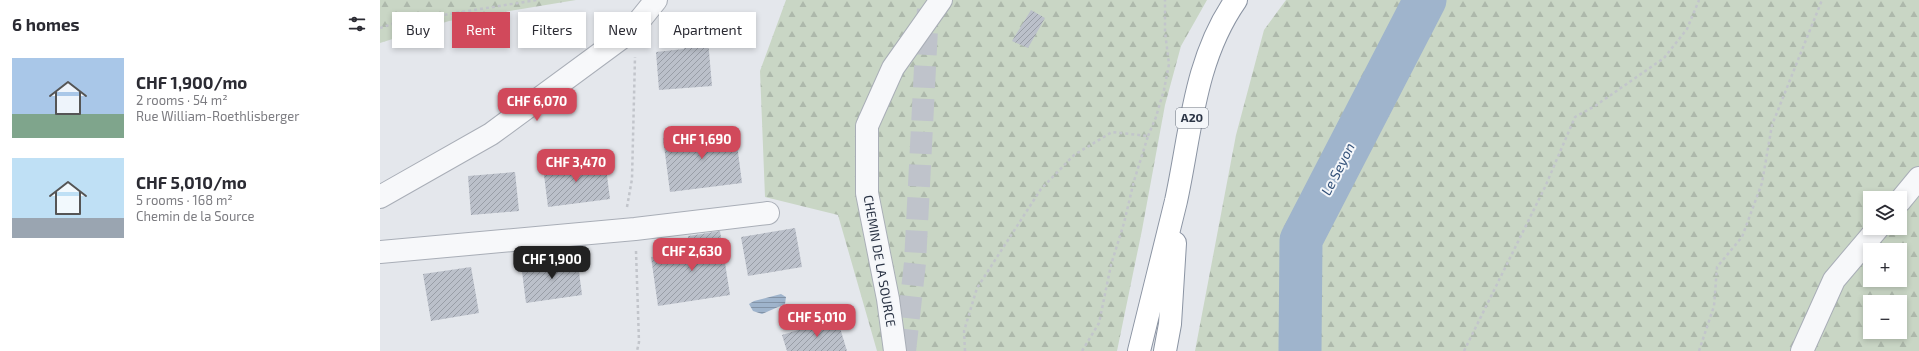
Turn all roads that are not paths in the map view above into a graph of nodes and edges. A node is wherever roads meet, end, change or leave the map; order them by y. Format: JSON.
{"nodes":[{"id":1,"x":656,"y":0,"type":"edge"},
{"id":2,"x":941,"y":0,"type":"edge"},
{"id":3,"x":1236,"y":0,"type":"edge"},
{"id":4,"x":1919,"y":178,"type":"edge"},
{"id":5,"x":1907,"y":193,"type":"edge"},
{"id":6,"x":380,"y":197,"type":"edge"},
{"id":7,"x":1176,"y":200,"type":"junction"},
{"id":8,"x":768,"y":213,"type":"dead end"},
{"id":9,"x":1872,"y":235,"type":"edge"},
{"id":10,"x":380,"y":252,"type":"edge"},
{"id":11,"x":895,"y":351,"type":"edge"},
{"id":12,"x":1139,"y":351,"type":"edge"},
{"id":13,"x":1165,"y":351,"type":"edge"},
{"id":14,"x":1802,"y":351,"type":"edge"}],
"edges":[{"from":1,"to":6,"type":"street"},
{"from":2,"to":11,"type":"street","name":"CHEMIN DE LA SOURCE"},
{"from":3,"to":7,"type":"highway","number":"A20"},
{"from":4,"to":5,"type":"street"},
{"from":7,"to":12,"type":"highway","number":"A20"},
{"from":7,"to":13,"type":"highway"},
{"from":8,"to":10,"type":"street"},
{"from":9,"to":14,"type":"street"}]}
